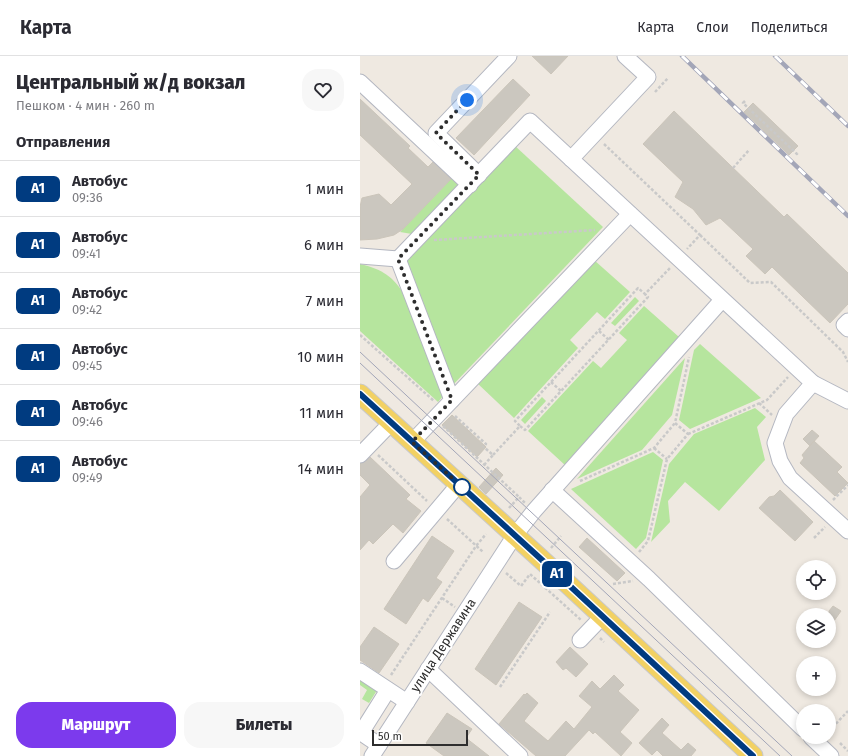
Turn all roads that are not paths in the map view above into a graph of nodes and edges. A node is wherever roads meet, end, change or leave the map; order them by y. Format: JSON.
{"nodes":[{"id":1,"x":509,"y":56,"type":"edge"},
{"id":2,"x":625,"y":56,"type":"edge"},
{"id":3,"x":360,"y":82,"type":"edge"},
{"id":4,"x":571,"y":159,"type":"junction"},
{"id":5,"x":474,"y":180,"type":"junction"},
{"id":6,"x":630,"y":214,"type":"junction"},
{"id":7,"x":360,"y":256,"type":"edge"},
{"id":8,"x":398,"y":259,"type":"junction"},
{"id":9,"x":722,"y":300,"type":"junction"},
{"id":10,"x":848,"y":321,"type":"edge"},
{"id":11,"x":848,"y":329,"type":"edge"},
{"id":12,"x":813,"y":383,"type":"junction"},
{"id":13,"x":360,"y":394,"type":"edge"},
{"id":14,"x":848,"y":400,"type":"edge"},
{"id":15,"x":447,"y":406,"type":"junction"},
{"id":16,"x":391,"y":423,"type":"junction"},
{"id":17,"x":412,"y":442,"type":"junction"},
{"id":18,"x":364,"y":451,"type":"edge"},
{"id":19,"x":459,"y":484,"type":"junction"},
{"id":20,"x":552,"y":490,"type":"junction"},
{"id":21,"x":848,"y":531,"type":"edge"},
{"id":22,"x":515,"y":535,"type":"junction"},
{"id":23,"x":394,"y":561,"type":"dead end"},
{"id":24,"x":596,"y":623,"type":"junction"},
{"id":25,"x":580,"y":640,"type":"dead end"},
{"id":26,"x":428,"y":669,"type":"junction"},
{"id":27,"x":360,"y":671,"type":"edge"},
{"id":28,"x":385,"y":688,"type":"junction"},
{"id":29,"x":407,"y":702,"type":"junction"},
{"id":30,"x":796,"y":722,"type":"edge"},
{"id":31,"x":818,"y":744,"type":"edge"},
{"id":32,"x":376,"y":751,"type":"edge"},
{"id":33,"x":520,"y":756,"type":"edge"},
{"id":34,"x":753,"y":756,"type":"edge"},
{"id":35,"x":831,"y":756,"type":"edge"}],
"edges":[{"from":1,"to":5,"type":"street"},
{"from":2,"to":4,"type":"street"},
{"from":3,"to":5,"type":"street"},
{"from":4,"to":5,"type":"street"},
{"from":4,"to":6,"type":"street"},
{"from":5,"to":8,"type":"street"},
{"from":6,"to":9,"type":"street"},
{"from":6,"to":15,"type":"street"},
{"from":7,"to":8,"type":"street"},
{"from":8,"to":15,"type":"street"},
{"from":9,"to":12,"type":"street"},
{"from":9,"to":20,"type":"street","name":"улица Державина"},
{"from":10,"to":11,"type":"street"},
{"from":12,"to":14,"type":"street"},
{"from":12,"to":21,"type":"street"},
{"from":13,"to":16,"type":"main road"},
{"from":15,"to":17,"type":"street"},
{"from":16,"to":17,"type":"main road"},
{"from":16,"to":18,"type":"street"},
{"from":17,"to":19,"type":"main road"},
{"from":19,"to":22,"type":"main road"},
{"from":19,"to":23,"type":"street"},
{"from":20,"to":22,"type":"street","name":"улица Державина"},
{"from":20,"to":30,"type":"street"},
{"from":22,"to":24,"type":"main road"},
{"from":22,"to":26,"type":"street","name":"улица Державина"},
{"from":24,"to":25,"type":"street"},
{"from":24,"to":34,"type":"main road"},
{"from":26,"to":29,"type":"street","name":"улица Державина"},
{"from":26,"to":33,"type":"street"},
{"from":27,"to":28,"type":"street"},
{"from":28,"to":29,"type":"street"},
{"from":28,"to":32,"type":"street"},
{"from":29,"to":32,"type":"street","name":"улица Державина"},
{"from":31,"to":35,"type":"street"}]}
